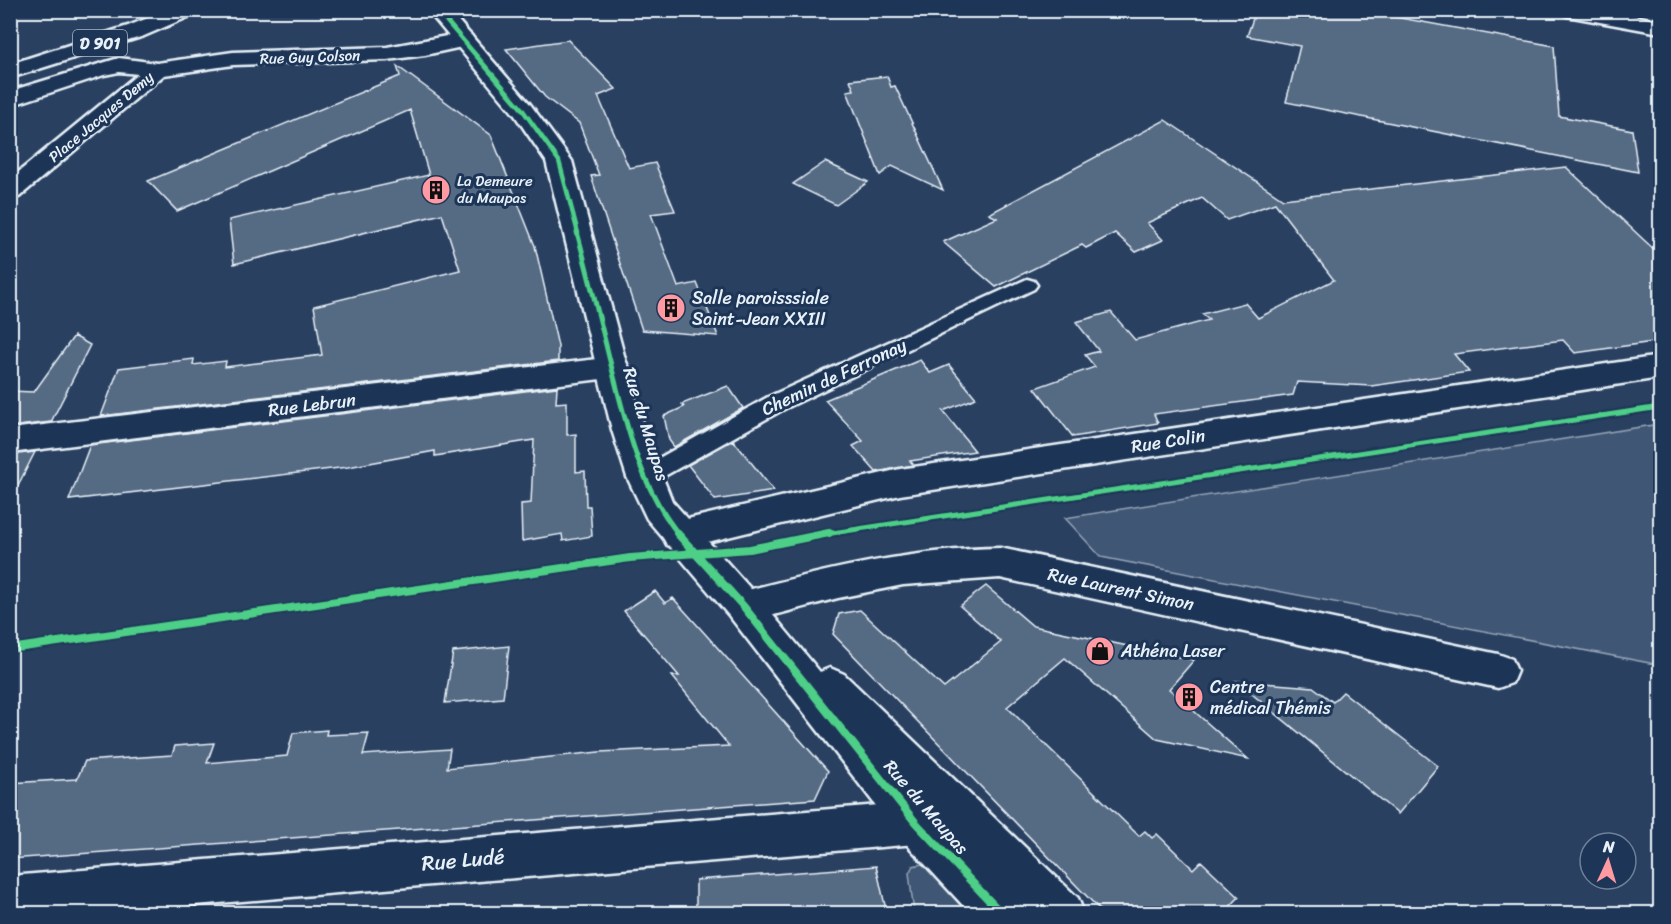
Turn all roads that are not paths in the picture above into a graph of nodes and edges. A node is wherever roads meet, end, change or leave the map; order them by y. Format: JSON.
{"nodes":[{"id":1,"x":132,"y":10,"type":"edge"},
{"id":2,"x":188,"y":10,"type":"edge"},
{"id":3,"x":437,"y":10,"type":"edge"},
{"id":4,"x":1567,"y":10,"type":"edge"},
{"id":5,"x":1660,"y":27,"type":"edge"},
{"id":6,"x":75,"y":33,"type":"junction"},
{"id":7,"x":463,"y":40,"type":"junction"},
{"id":8,"x":10,"y":50,"type":"edge"},
{"id":9,"x":10,"y":58,"type":"edge"},
{"id":10,"x":10,"y":70,"type":"edge"},
{"id":11,"x":157,"y":70,"type":"junction"},
{"id":12,"x":10,"y":99,"type":"edge"},
{"id":13,"x":10,"y":192,"type":"edge"},
{"id":14,"x":1027,"y":285,"type":"dead end"},
{"id":15,"x":1660,"y":367,"type":"edge"},
{"id":16,"x":614,"y":368,"type":"junction"},
{"id":17,"x":10,"y":441,"type":"edge"},
{"id":18,"x":644,"y":477,"type":"junction"},
{"id":19,"x":679,"y":535,"type":"junction"},
{"id":20,"x":744,"y":607,"type":"junction"},
{"id":21,"x":1498,"y":670,"type":"dead end"},
{"id":22,"x":932,"y":813,"type":"junction"},
{"id":23,"x":10,"y":898,"type":"edge"},
{"id":24,"x":1002,"y":914,"type":"edge"},
{"id":25,"x":1062,"y":914,"type":"edge"}],
"edges":[{"from":1,"to":6,"type":"street","number":"D 901"},
{"from":2,"to":10,"type":"street","number":"D 901"},
{"from":3,"to":7,"type":"street","name":"Rue du Maupas"},
{"from":4,"to":5,"type":"street"},
{"from":6,"to":8,"type":"street","number":"D 901"},
{"from":6,"to":9,"type":"street","number":"D 901"},
{"from":7,"to":11,"type":"street","name":"Rue Guy Colson"},
{"from":7,"to":16,"type":"street","name":"Rue du Maupas"},
{"from":11,"to":12,"type":"street","name":"Place Jacques Demy"},
{"from":11,"to":13,"type":"street","name":"Place Jacques Demy"},
{"from":14,"to":18,"type":"lane","name":"Chemin de Ferronay"},
{"from":15,"to":19,"type":"street","name":"Rue Colin"},
{"from":16,"to":17,"type":"street","name":"Rue Lebrun"},
{"from":16,"to":18,"type":"street","name":"Rue du Maupas"},
{"from":18,"to":19,"type":"street","name":"Rue du Maupas"},
{"from":19,"to":20,"type":"street","name":"Rue du Maupas"},
{"from":20,"to":21,"type":"street","name":"Rue Laurent Simon"},
{"from":20,"to":22,"type":"street","name":"Rue du Maupas"},
{"from":22,"to":23,"type":"street","name":"Rue Ludé"},
{"from":22,"to":24,"type":"street","name":"Rue du Maupas"},
{"from":22,"to":25,"type":"street","name":"Rue du Maupas"}]}
